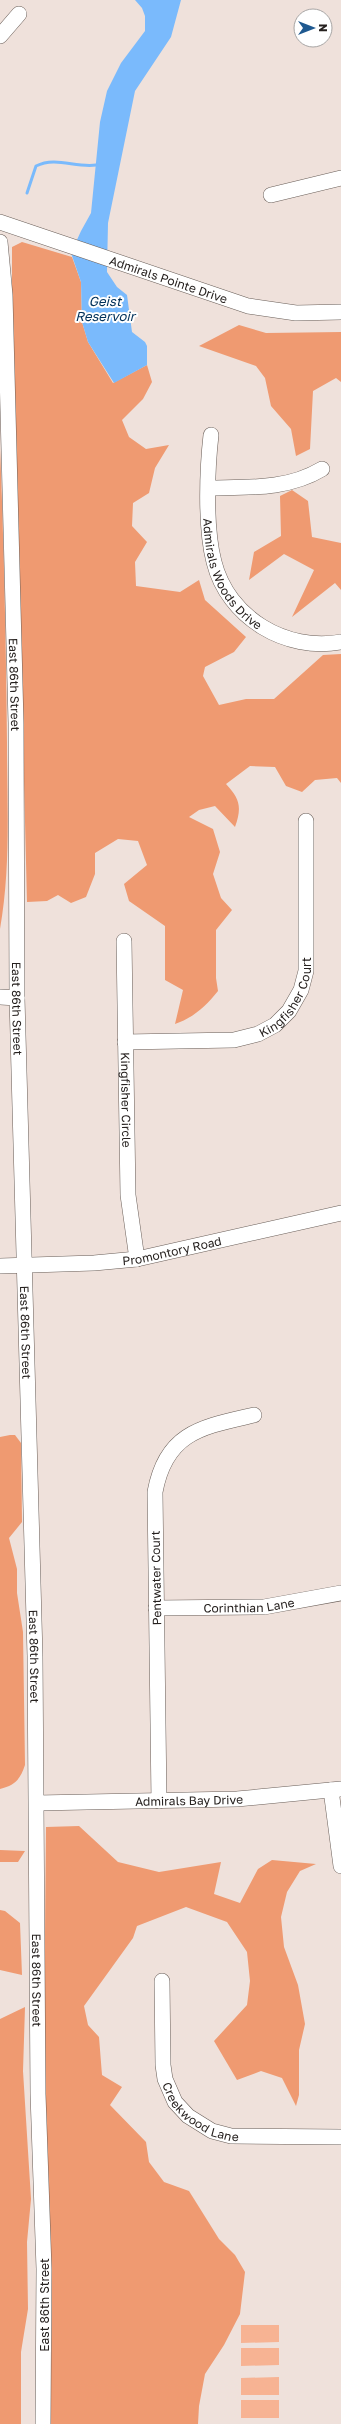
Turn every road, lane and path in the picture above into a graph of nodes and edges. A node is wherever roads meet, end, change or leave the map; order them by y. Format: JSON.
{"nodes":[{"id":1,"x":20,"y":14,"type":"dead end"},
{"id":2,"x":0,"y":36,"type":"edge"},
{"id":3,"x":341,"y":178,"type":"edge"},
{"id":4,"x":271,"y":194,"type":"dead end"},
{"id":5,"x":0,"y":222,"type":"edge"},
{"id":6,"x":0,"y":242,"type":"edge"},
{"id":7,"x":3,"y":291,"type":"edge"},
{"id":8,"x":341,"y":312,"type":"edge"},
{"id":9,"x":211,"y":435,"type":"dead end"},
{"id":10,"x":322,"y":469,"type":"dead end"},
{"id":11,"x":209,"y":488,"type":"junction"},
{"id":12,"x":341,"y":642,"type":"edge"},
{"id":13,"x":306,"y":821,"type":"dead end"},
{"id":14,"x":124,"y":941,"type":"dead end"},
{"id":15,"x":0,"y":997,"type":"edge"},
{"id":16,"x":17,"y":998,"type":"junction"},
{"id":17,"x":125,"y":1042,"type":"junction"},
{"id":18,"x":341,"y":1213,"type":"edge"},
{"id":19,"x":137,"y":1259,"type":"junction"},
{"id":20,"x":23,"y":1265,"type":"junction"},
{"id":21,"x":0,"y":1266,"type":"edge"},
{"id":22,"x":254,"y":1415,"type":"dead end"},
{"id":23,"x":341,"y":1592,"type":"edge"},
{"id":24,"x":156,"y":1608,"type":"junction"},
{"id":25,"x":336,"y":1790,"type":"edge"},
{"id":26,"x":160,"y":1801,"type":"junction"},
{"id":27,"x":37,"y":1803,"type":"junction"},
{"id":28,"x":341,"y":1866,"type":"edge"},
{"id":29,"x":162,"y":1981,"type":"dead end"},
{"id":30,"x":341,"y":2137,"type":"edge"},
{"id":31,"x":43,"y":2424,"type":"edge"}],
"edges":[{"from":1,"to":2,"type":"street"},
{"from":3,"to":4,"type":"street"},
{"from":5,"to":8,"type":"street","name":"Admirals Pointe Drive"},
{"from":6,"to":7,"type":"street","name":"East 86th Street"},
{"from":7,"to":16,"type":"street","name":"East 86th Street"},
{"from":9,"to":11,"type":"street","name":"Admirals Woods Drive"},
{"from":10,"to":11,"type":"street"},
{"from":11,"to":12,"type":"street","name":"Admirals Woods Drive"},
{"from":13,"to":17,"type":"street","name":"Kingfisher Court"},
{"from":14,"to":17,"type":"street","name":"Kingfisher Circle"},
{"from":15,"to":16,"type":"street"},
{"from":16,"to":20,"type":"street","name":"East 86th Street"},
{"from":17,"to":19,"type":"street","name":"Kingfisher Circle"},
{"from":18,"to":19,"type":"street","name":"Promontory Road"},
{"from":19,"to":20,"type":"street","name":"Promontory Road"},
{"from":20,"to":21,"type":"street","name":"Promontory Road"},
{"from":20,"to":27,"type":"street","name":"East 86th Street"},
{"from":22,"to":24,"type":"street","name":"Pentwater Court"},
{"from":23,"to":24,"type":"street","name":"Corinthian Lane"},
{"from":24,"to":26,"type":"street","name":"Pentwater Court"},
{"from":25,"to":26,"type":"street","name":"Admirals Bay Drive"},
{"from":25,"to":28,"type":"street"},
{"from":26,"to":27,"type":"street","name":"Admirals Bay Drive"},
{"from":27,"to":31,"type":"street","name":"East 86th Street"},
{"from":29,"to":30,"type":"street","name":"Creekwood Lane"}]}
